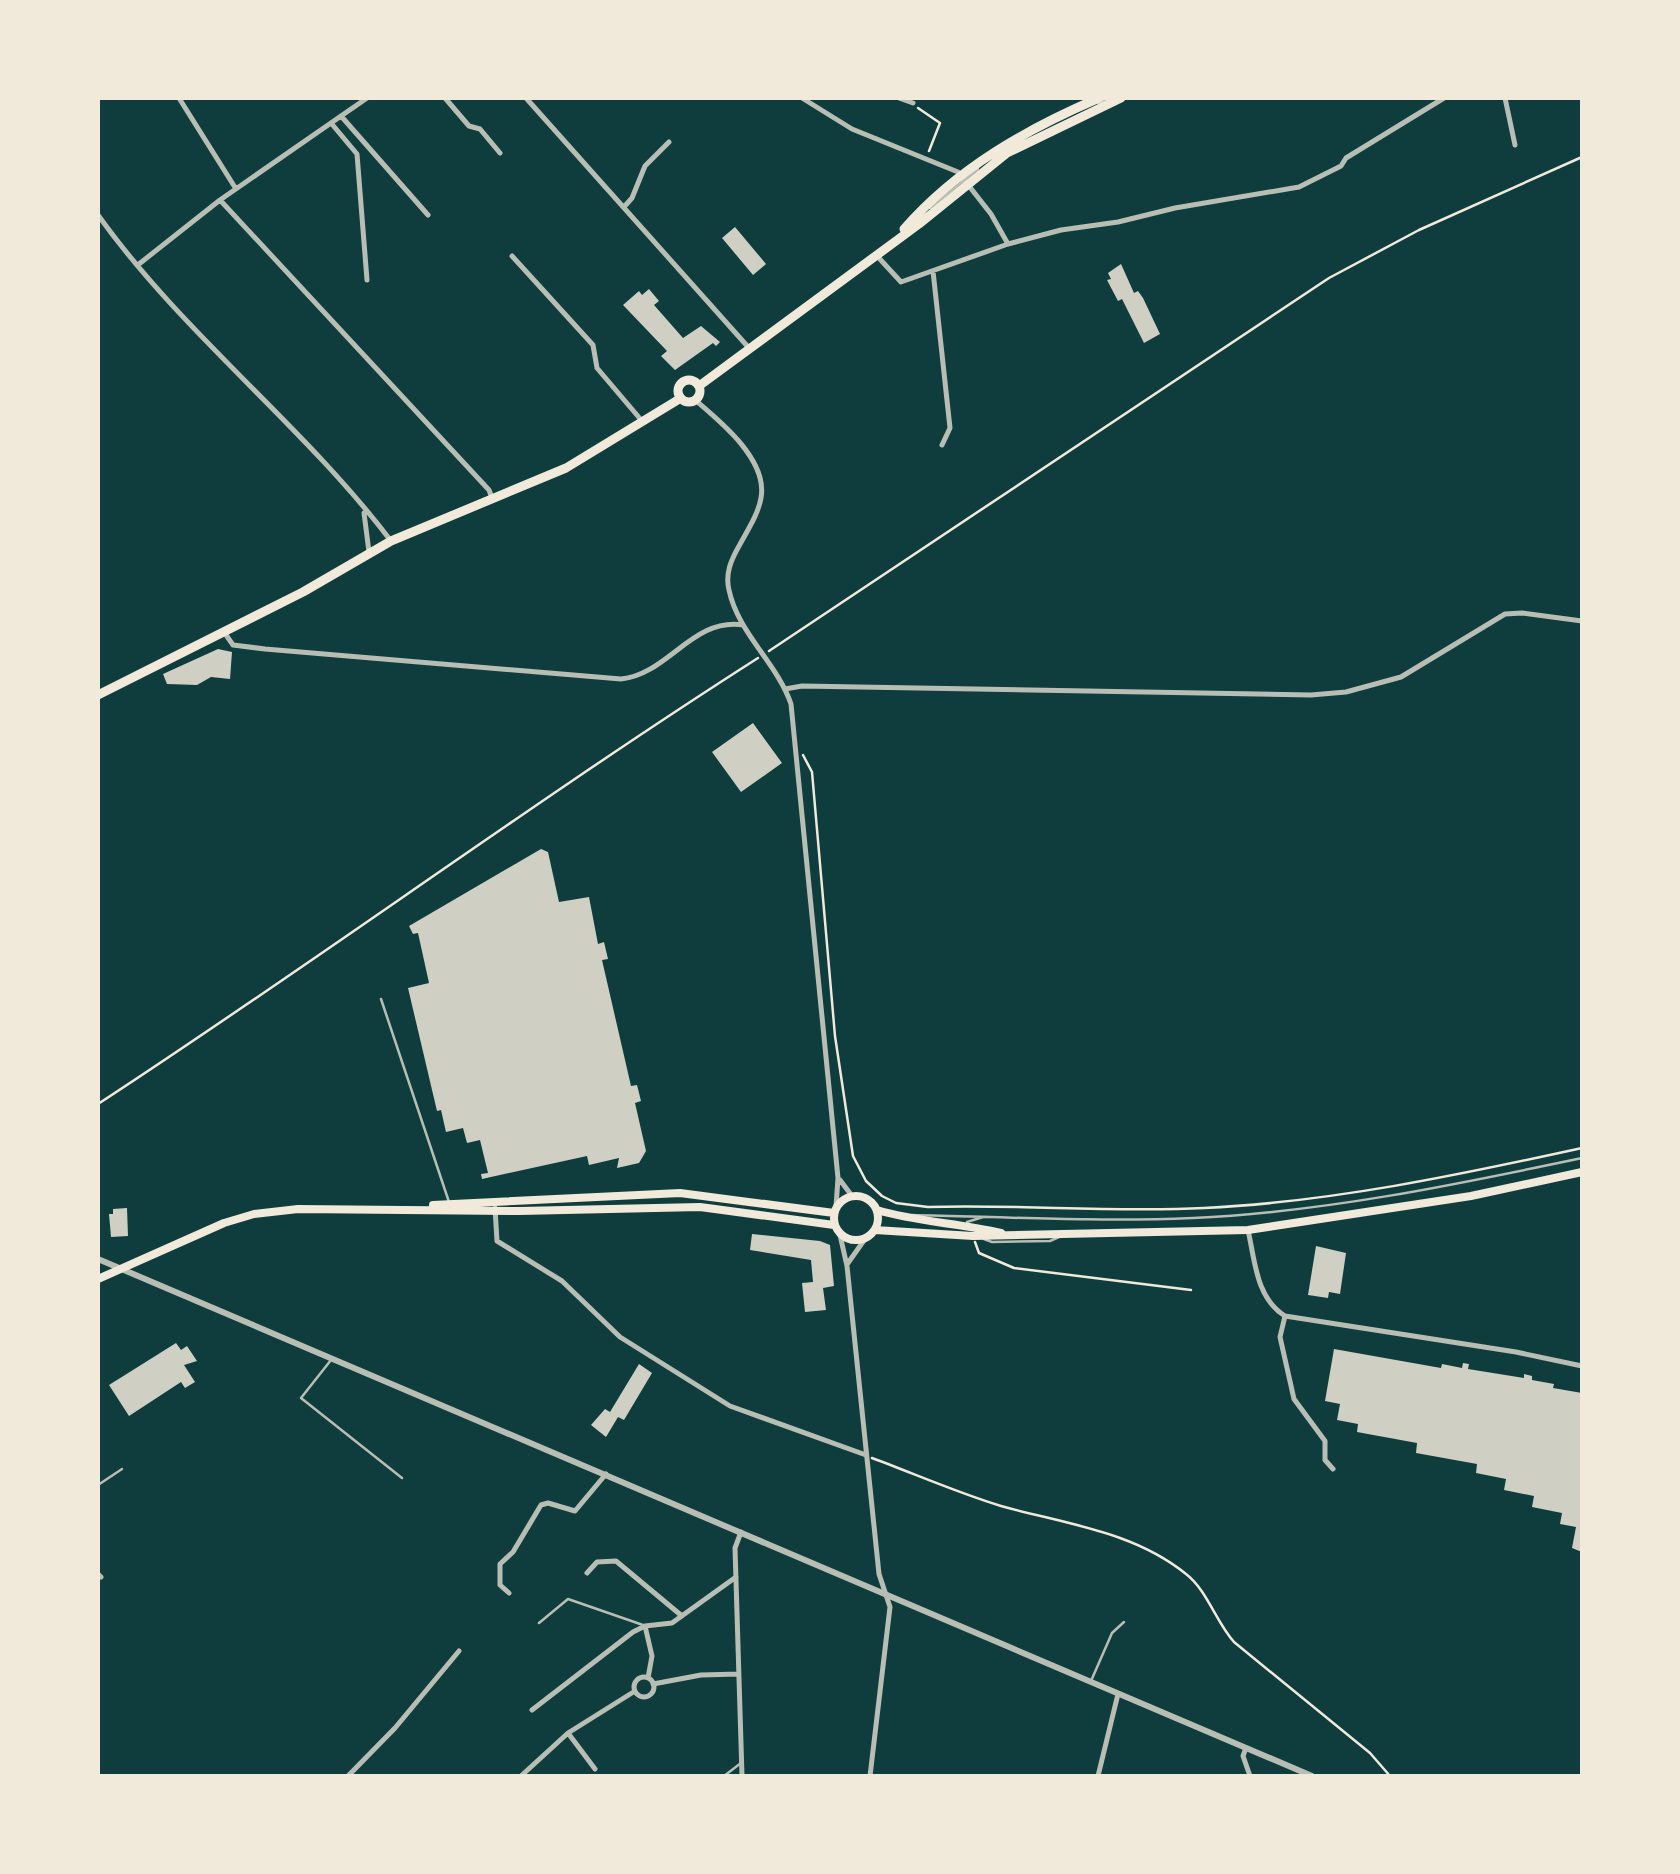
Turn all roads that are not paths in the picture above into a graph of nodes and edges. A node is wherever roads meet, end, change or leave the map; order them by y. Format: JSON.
{"nodes":[{"id":1,"x":179,"y":98,"type":"edge"},
{"id":2,"x":367,"y":98,"type":"edge"},
{"id":3,"x":444,"y":98,"type":"edge"},
{"id":4,"x":526,"y":98,"type":"edge"},
{"id":5,"x":802,"y":98,"type":"edge"},
{"id":6,"x":899,"y":98,"type":"edge"},
{"id":7,"x":1099,"y":98,"type":"edge"},
{"id":8,"x":1111,"y":98,"type":"edge"},
{"id":9,"x":1122,"y":98,"type":"edge"},
{"id":10,"x":1444,"y":98,"type":"edge"},
{"id":11,"x":1504,"y":98,"type":"edge"},
{"id":12,"x":913,"y":103,"type":"road end"},
{"id":13,"x":341,"y":115,"type":"junction"},
{"id":14,"x":331,"y":122,"type":"junction"},
{"id":15,"x":669,"y":142,"type":"dead end"},
{"id":16,"x":1515,"y":145,"type":"dead end"},
{"id":17,"x":500,"y":153,"type":"dead end"},
{"id":18,"x":964,"y":180,"type":"junction"},
{"id":19,"x":236,"y":189,"type":"junction"},
{"id":20,"x":220,"y":200,"type":"junction"},
{"id":21,"x":624,"y":207,"type":"junction"},
{"id":22,"x":428,"y":214,"type":"dead end"},
{"id":23,"x":98,"y":215,"type":"edge"},
{"id":24,"x":896,"y":240,"type":"junction"},
{"id":25,"x":1008,"y":244,"type":"junction"},
{"id":26,"x":876,"y":254,"type":"junction"},
{"id":27,"x":512,"y":256,"type":"dead end"},
{"id":28,"x":139,"y":264,"type":"junction"},
{"id":29,"x":933,"y":271,"type":"junction"},
{"id":30,"x":367,"y":280,"type":"dead end"},
{"id":31,"x":749,"y":348,"type":"junction"},
{"id":32,"x":699,"y":386,"type":"junction"},
{"id":33,"x":680,"y":398,"type":"junction"},
{"id":34,"x":695,"y":400,"type":"junction"},
{"id":35,"x":642,"y":420,"type":"junction"},
{"id":36,"x":942,"y":445,"type":"dead end"},
{"id":37,"x":492,"y":498,"type":"junction"},
{"id":38,"x":364,"y":510,"type":"junction"},
{"id":39,"x":391,"y":541,"type":"junction"},
{"id":40,"x":369,"y":553,"type":"junction"},
{"id":41,"x":1582,"y":621,"type":"edge"},
{"id":42,"x":744,"y":626,"type":"junction"},
{"id":43,"x":224,"y":632,"type":"junction"},
{"id":44,"x":786,"y":689,"type":"junction"},
{"id":45,"x":98,"y":696,"type":"edge"},
{"id":46,"x":381,"y":1000,"type":"dead end"},
{"id":47,"x":1582,"y":1158,"type":"edge"},
{"id":48,"x":1582,"y":1172,"type":"edge"},
{"id":49,"x":838,"y":1178,"type":"junction"},
{"id":50,"x":852,"y":1196,"type":"junction"},
{"id":51,"x":450,"y":1203,"type":"junction"},
{"id":52,"x":495,"y":1205,"type":"junction"},
{"id":53,"x":398,"y":1208,"type":"junction"},
{"id":54,"x":835,"y":1210,"type":"junction"},
{"id":55,"x":877,"y":1210,"type":"junction"},
{"id":56,"x":890,"y":1214,"type":"junction"},
{"id":57,"x":984,"y":1217,"type":"junction"},
{"id":58,"x":963,"y":1223,"type":"junction"},
{"id":59,"x":834,"y":1225,"type":"junction"},
{"id":60,"x":875,"y":1230,"type":"junction"},
{"id":61,"x":1248,"y":1230,"type":"junction"},
{"id":62,"x":930,"y":1232,"type":"junction"},
{"id":63,"x":1065,"y":1234,"type":"junction"},
{"id":64,"x":840,"y":1235,"type":"junction"},
{"id":65,"x":1010,"y":1235,"type":"junction"},
{"id":66,"x":973,"y":1236,"type":"junction"},
{"id":67,"x":864,"y":1239,"type":"junction"},
{"id":68,"x":98,"y":1259,"type":"edge"},
{"id":69,"x":847,"y":1266,"type":"junction"},
{"id":70,"x":120,"y":1269,"type":"junction"},
{"id":71,"x":98,"y":1279,"type":"edge"},
{"id":72,"x":1285,"y":1316,"type":"junction"},
{"id":73,"x":332,"y":1359,"type":"junction"},
{"id":74,"x":1582,"y":1366,"type":"edge"},
{"id":75,"x":866,"y":1455,"type":"junction"},
{"id":76,"x":1333,"y":1469,"type":"dead end"},
{"id":77,"x":122,"y":1470,"type":"dead end"},
{"id":78,"x":606,"y":1474,"type":"junction"},
{"id":79,"x":402,"y":1478,"type":"dead end"},
{"id":80,"x":98,"y":1485,"type":"edge"},
{"id":81,"x":741,"y":1532,"type":"junction"},
{"id":82,"x":586,"y":1572,"type":"dead end"},
{"id":83,"x":736,"y":1577,"type":"junction"},
{"id":84,"x":510,"y":1593,"type":"dead end"},
{"id":85,"x":883,"y":1593,"type":"junction"},
{"id":86,"x":682,"y":1616,"type":"junction"},
{"id":87,"x":1124,"y":1622,"type":"dead end"},
{"id":88,"x":539,"y":1623,"type":"dead end"},
{"id":89,"x":644,"y":1626,"type":"junction"},
{"id":90,"x":459,"y":1651,"type":"dead end"},
{"id":91,"x":739,"y":1674,"type":"junction"},
{"id":92,"x":651,"y":1681,"type":"junction"},
{"id":93,"x":1090,"y":1682,"type":"junction"},
{"id":94,"x":635,"y":1690,"type":"junction"},
{"id":95,"x":1118,"y":1694,"type":"junction"},
{"id":96,"x":532,"y":1710,"type":"dead end"},
{"id":97,"x":568,"y":1732,"type":"junction"},
{"id":98,"x":1246,"y":1748,"type":"junction"},
{"id":99,"x":742,"y":1762,"type":"junction"},
{"id":100,"x":595,"y":1769,"type":"dead end"},
{"id":101,"x":348,"y":1776,"type":"edge"},
{"id":102,"x":521,"y":1776,"type":"edge"},
{"id":103,"x":724,"y":1776,"type":"edge"},
{"id":104,"x":742,"y":1776,"type":"edge"},
{"id":105,"x":870,"y":1776,"type":"edge"},
{"id":106,"x":1098,"y":1776,"type":"edge"},
{"id":107,"x":1250,"y":1776,"type":"edge"},
{"id":108,"x":1312,"y":1776,"type":"edge"}],
"edges":[{"from":1,"to":19,"type":"street"},
{"from":2,"to":13,"type":"street"},
{"from":3,"to":17,"type":"street"},
{"from":4,"to":21,"type":"street"},
{"from":5,"to":18,"type":"street"},
{"from":6,"to":12,"type":"street"},
{"from":7,"to":18,"type":"main road"},
{"from":8,"to":18,"type":"lane"},
{"from":9,"to":18,"type":"main road"},
{"from":10,"to":25,"type":"street"},
{"from":11,"to":16,"type":"street"},
{"from":13,"to":14,"type":"street"},
{"from":13,"to":22,"type":"street"},
{"from":14,"to":19,"type":"street"},
{"from":14,"to":30,"type":"street"},
{"from":15,"to":21,"type":"street"},
{"from":18,"to":24,"type":"main road"},
{"from":18,"to":24,"type":"main road"},
{"from":18,"to":25,"type":"street"},
{"from":19,"to":20,"type":"street"},
{"from":20,"to":28,"type":"street"},
{"from":20,"to":37,"type":"street"},
{"from":21,"to":31,"type":"street"},
{"from":23,"to":28,"type":"street"},
{"from":24,"to":26,"type":"main road"},
{"from":25,"to":29,"type":"street"},
{"from":26,"to":29,"type":"street"},
{"from":26,"to":31,"type":"main road"},
{"from":27,"to":35,"type":"street"},
{"from":28,"to":38,"type":"street"},
{"from":29,"to":36,"type":"street"},
{"from":31,"to":32,"type":"main road"},
{"from":32,"to":33,"type":"main road"},
{"from":32,"to":34,"type":"main road"},
{"from":33,"to":34,"type":"main road"},
{"from":33,"to":35,"type":"main road"},
{"from":34,"to":42,"type":"street"},
{"from":35,"to":37,"type":"main road"},
{"from":37,"to":39,"type":"main road"},
{"from":38,"to":39,"type":"street"},
{"from":38,"to":40,"type":"street"},
{"from":39,"to":40,"type":"main road"},
{"from":40,"to":43,"type":"main road"},
{"from":41,"to":44,"type":"street"},
{"from":42,"to":43,"type":"street"},
{"from":42,"to":44,"type":"street"},
{"from":43,"to":45,"type":"main road"},
{"from":44,"to":49,"type":"street"},
{"from":46,"to":51,"type":"lane"},
{"from":47,"to":57,"type":"lane"},
{"from":48,"to":61,"type":"main road"},
{"from":49,"to":50,"type":"street"},
{"from":49,"to":54,"type":"street"},
{"from":50,"to":54,"type":"main road"},
{"from":50,"to":55,"type":"main road"},
{"from":51,"to":52,"type":"main road"},
{"from":51,"to":53,"type":"main road"},
{"from":52,"to":53,"type":"main road"},
{"from":52,"to":54,"type":"main road"},
{"from":52,"to":59,"type":"main road"},
{"from":52,"to":75,"type":"street"},
{"from":53,"to":70,"type":"main road"},
{"from":54,"to":59,"type":"main road"},
{"from":55,"to":56,"type":"main road"},
{"from":55,"to":60,"type":"main road"},
{"from":56,"to":57,"type":"lane"},
{"from":56,"to":58,"type":"main road"},
{"from":57,"to":58,"type":"lane"},
{"from":58,"to":62,"type":"lane"},
{"from":58,"to":65,"type":"main road"},
{"from":59,"to":64,"type":"main road"},
{"from":60,"to":62,"type":"main road"},
{"from":60,"to":67,"type":"main road"},
{"from":61,"to":63,"type":"main road"},
{"from":61,"to":72,"type":"street"},
{"from":62,"to":66,"type":"main road"},
{"from":63,"to":65,"type":"main road"},
{"from":63,"to":66,"type":"lane"},
{"from":64,"to":67,"type":"main road"},
{"from":64,"to":69,"type":"street"},
{"from":65,"to":66,"type":"main road"},
{"from":67,"to":69,"type":"street"},
{"from":68,"to":70,"type":"street"},
{"from":69,"to":75,"type":"street"},
{"from":70,"to":71,"type":"main road"},
{"from":70,"to":73,"type":"street"},
{"from":72,"to":74,"type":"street"},
{"from":72,"to":76,"type":"street"},
{"from":73,"to":78,"type":"street"},
{"from":73,"to":79,"type":"lane"},
{"from":75,"to":85,"type":"street"},
{"from":77,"to":80,"type":"lane"},
{"from":78,"to":81,"type":"street"},
{"from":78,"to":84,"type":"street"},
{"from":81,"to":83,"type":"street"},
{"from":81,"to":85,"type":"street"},
{"from":82,"to":86,"type":"street"},
{"from":83,"to":86,"type":"street"},
{"from":83,"to":91,"type":"street"},
{"from":85,"to":93,"type":"street"},
{"from":85,"to":105,"type":"street"},
{"from":86,"to":89,"type":"street"},
{"from":87,"to":93,"type":"lane"},
{"from":88,"to":89,"type":"lane"},
{"from":89,"to":92,"type":"street"},
{"from":89,"to":96,"type":"street"},
{"from":90,"to":101,"type":"street"},
{"from":91,"to":92,"type":"street"},
{"from":91,"to":99,"type":"street"},
{"from":92,"to":94,"type":"street"},
{"from":92,"to":94,"type":"street"},
{"from":93,"to":95,"type":"street"},
{"from":94,"to":97,"type":"street"},
{"from":95,"to":98,"type":"street"},
{"from":95,"to":106,"type":"street"},
{"from":97,"to":100,"type":"street"},
{"from":97,"to":102,"type":"street"},
{"from":98,"to":107,"type":"street"},
{"from":98,"to":108,"type":"street"},
{"from":99,"to":103,"type":"lane"},
{"from":99,"to":104,"type":"street"}]}
